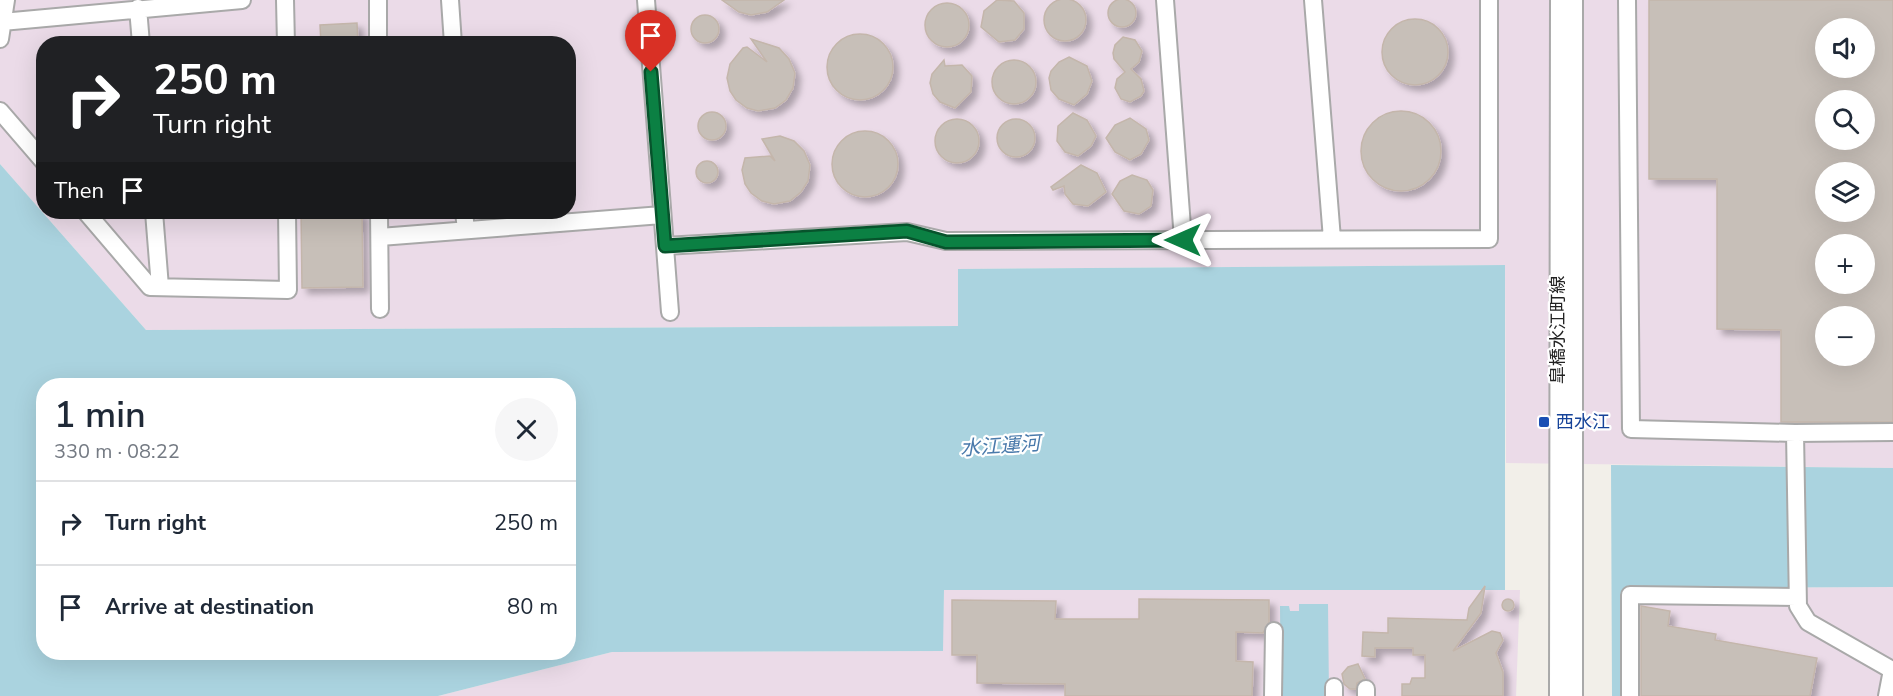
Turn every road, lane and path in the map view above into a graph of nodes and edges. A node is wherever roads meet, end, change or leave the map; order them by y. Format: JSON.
{"nodes":[{"id":1,"x":6,"y":0,"type":"edge"},
{"id":2,"x":242,"y":0,"type":"edge"},
{"id":3,"x":285,"y":0,"type":"edge"},
{"id":4,"x":378,"y":0,"type":"edge"},
{"id":5,"x":450,"y":0,"type":"edge"},
{"id":6,"x":646,"y":0,"type":"edge"},
{"id":7,"x":1165,"y":0,"type":"edge"},
{"id":8,"x":1313,"y":0,"type":"edge"},
{"id":9,"x":1489,"y":0,"type":"edge"},
{"id":10,"x":1558,"y":0,"type":"edge"},
{"id":11,"x":1574,"y":0,"type":"edge"},
{"id":12,"x":1627,"y":0,"type":"edge"},
{"id":13,"x":138,"y":8,"type":"junction"},
{"id":14,"x":3,"y":22,"type":"junction"},
{"id":15,"x":140,"y":36,"type":"edge"},
{"id":16,"x":286,"y":36,"type":"edge"},
{"id":17,"x":378,"y":36,"type":"edge"},
{"id":18,"x":452,"y":36,"type":"edge"},
{"id":19,"x":0,"y":39,"type":"edge"},
{"id":20,"x":0,"y":111,"type":"edge"},
{"id":21,"x":36,"y":153,"type":"edge"},
{"id":22,"x":662,"y":215,"type":"junction"},
{"id":23,"x":92,"y":219,"type":"edge"},
{"id":24,"x":155,"y":219,"type":"edge"},
{"id":25,"x":287,"y":219,"type":"edge"},
{"id":26,"x":379,"y":219,"type":"edge"},
{"id":27,"x":465,"y":219,"type":"edge"},
{"id":28,"x":466,"y":230,"type":"junction"},
{"id":29,"x":380,"y":237,"type":"junction"},
{"id":30,"x":1332,"y":239,"type":"junction"},
{"id":31,"x":1183,"y":240,"type":"junction"},
{"id":32,"x":665,"y":246,"type":"junction"},
{"id":33,"x":160,"y":287,"type":"junction"},
{"id":34,"x":380,"y":309,"type":"dead end"},
{"id":35,"x":670,"y":312,"type":"dead end"},
{"id":36,"x":1893,"y":432,"type":"edge"},
{"id":37,"x":1795,"y":440,"type":"junction"},
{"id":38,"x":1797,"y":595,"type":"junction"},
{"id":39,"x":1274,"y":631,"type":"dead end"},
{"id":40,"x":1273,"y":696,"type":"edge"},
{"id":41,"x":1558,"y":696,"type":"edge"},
{"id":42,"x":1574,"y":696,"type":"edge"},
{"id":43,"x":1630,"y":696,"type":"edge"},
{"id":44,"x":1887,"y":696,"type":"edge"}],
"edges":[{"from":1,"to":14,"type":"street"},
{"from":2,"to":13,"type":"street"},
{"from":3,"to":16,"type":"street"},
{"from":4,"to":17,"type":"street"},
{"from":5,"to":18,"type":"street"},
{"from":6,"to":22,"type":"street"},
{"from":7,"to":31,"type":"street"},
{"from":8,"to":30,"type":"street"},
{"from":9,"to":30,"type":"street"},
{"from":10,"to":41,"type":"street","name":"皐橋水江町線"},
{"from":11,"to":42,"type":"street","name":"皐橋水江町線"},
{"from":12,"to":37,"type":"street"},
{"from":13,"to":14,"type":"street"},
{"from":13,"to":15,"type":"street"},
{"from":14,"to":19,"type":"street"},
{"from":20,"to":21,"type":"street"},
{"from":22,"to":28,"type":"street"},
{"from":22,"to":32,"type":"street"},
{"from":23,"to":33,"type":"street"},
{"from":24,"to":33,"type":"street"},
{"from":25,"to":33,"type":"street"},
{"from":26,"to":29,"type":"street"},
{"from":27,"to":28,"type":"street"},
{"from":28,"to":29,"type":"street"},
{"from":29,"to":34,"type":"street"},
{"from":30,"to":31,"type":"street"},
{"from":31,"to":32,"type":"street"},
{"from":32,"to":35,"type":"street"},
{"from":36,"to":37,"type":"street"},
{"from":37,"to":38,"type":"street"},
{"from":38,"to":43,"type":"street"},
{"from":38,"to":44,"type":"street"},
{"from":39,"to":40,"type":"street"}]}
